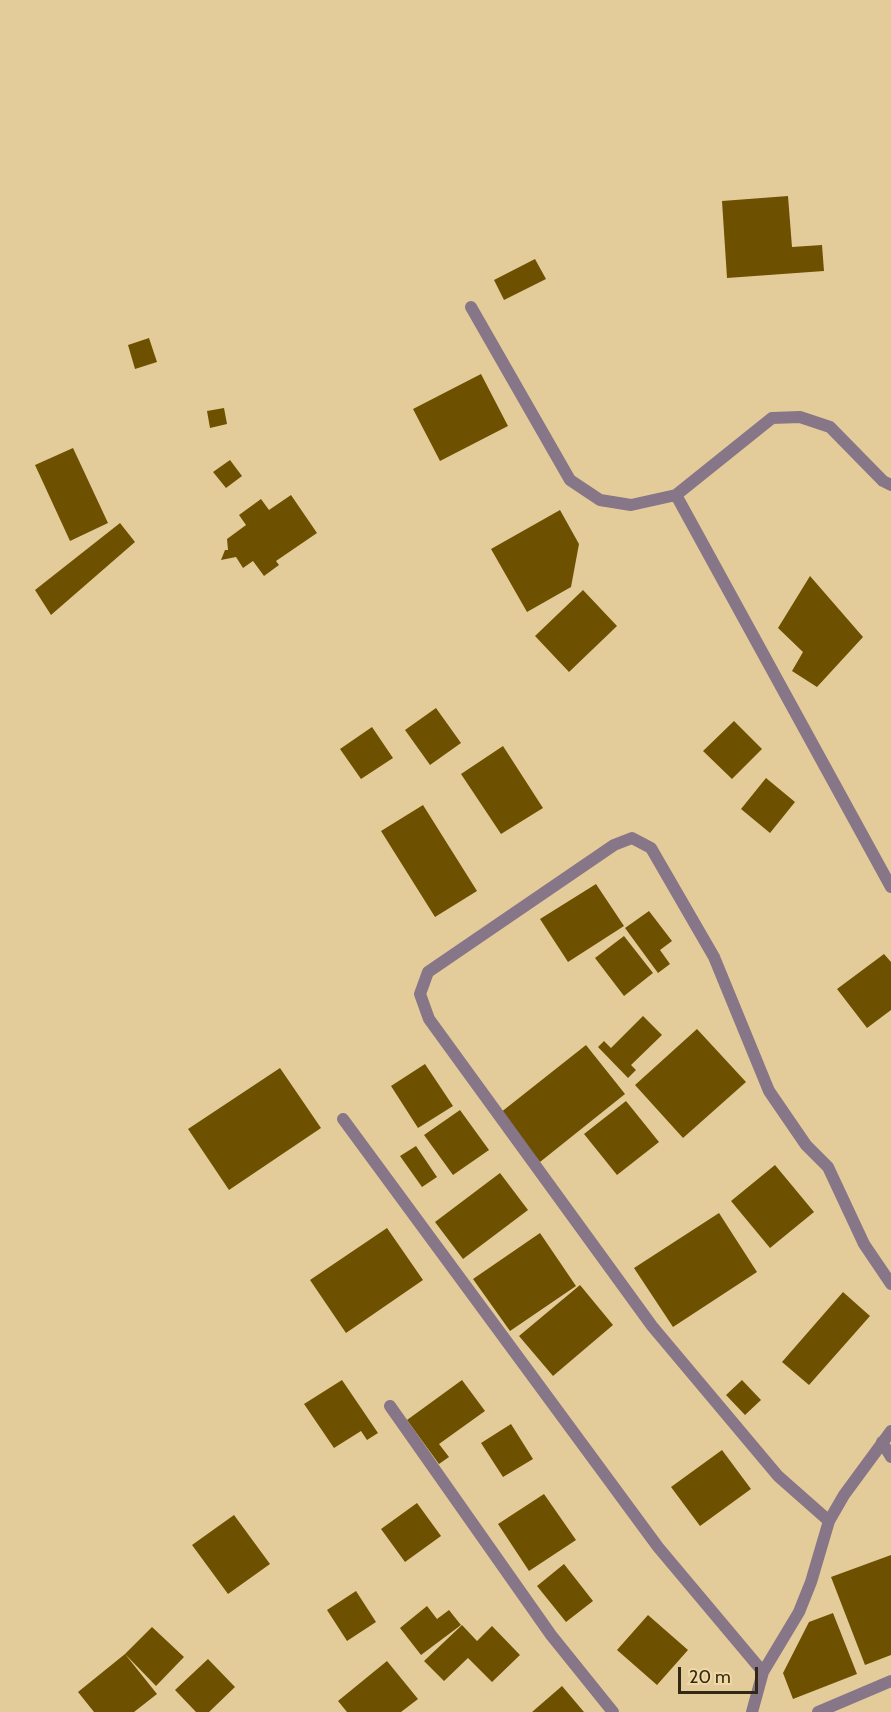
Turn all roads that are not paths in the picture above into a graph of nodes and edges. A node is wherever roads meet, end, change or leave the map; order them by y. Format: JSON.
{"nodes":[{"id":1,"x":471,"y":307,"type":"dead end"},
{"id":2,"x":891,"y":485,"type":"edge"},
{"id":3,"x":676,"y":495,"type":"junction"},
{"id":4,"x":891,"y":887,"type":"edge"},
{"id":5,"x":342,"y":1119,"type":"dead end"},
{"id":6,"x":891,"y":1284,"type":"edge"},
{"id":7,"x":390,"y":1406,"type":"dead end"},
{"id":8,"x":891,"y":1431,"type":"edge"},
{"id":9,"x":882,"y":1442,"type":"junction"},
{"id":10,"x":891,"y":1457,"type":"edge"},
{"id":11,"x":829,"y":1521,"type":"junction"},
{"id":12,"x":763,"y":1672,"type":"junction"},
{"id":13,"x":891,"y":1682,"type":"edge"},
{"id":14,"x":613,"y":1712,"type":"edge"},
{"id":15,"x":752,"y":1712,"type":"edge"},
{"id":16,"x":818,"y":1712,"type":"edge"}],
"edges":[{"from":1,"to":3,"type":"street"},
{"from":2,"to":3,"type":"street"},
{"from":3,"to":4,"type":"street"},
{"from":5,"to":12,"type":"street"},
{"from":6,"to":11,"type":"street"},
{"from":7,"to":14,"type":"street"},
{"from":8,"to":9,"type":"street"},
{"from":9,"to":10,"type":"street"},
{"from":9,"to":11,"type":"street"},
{"from":11,"to":12,"type":"street"},
{"from":12,"to":15,"type":"street"},
{"from":13,"to":16,"type":"street"}]}
